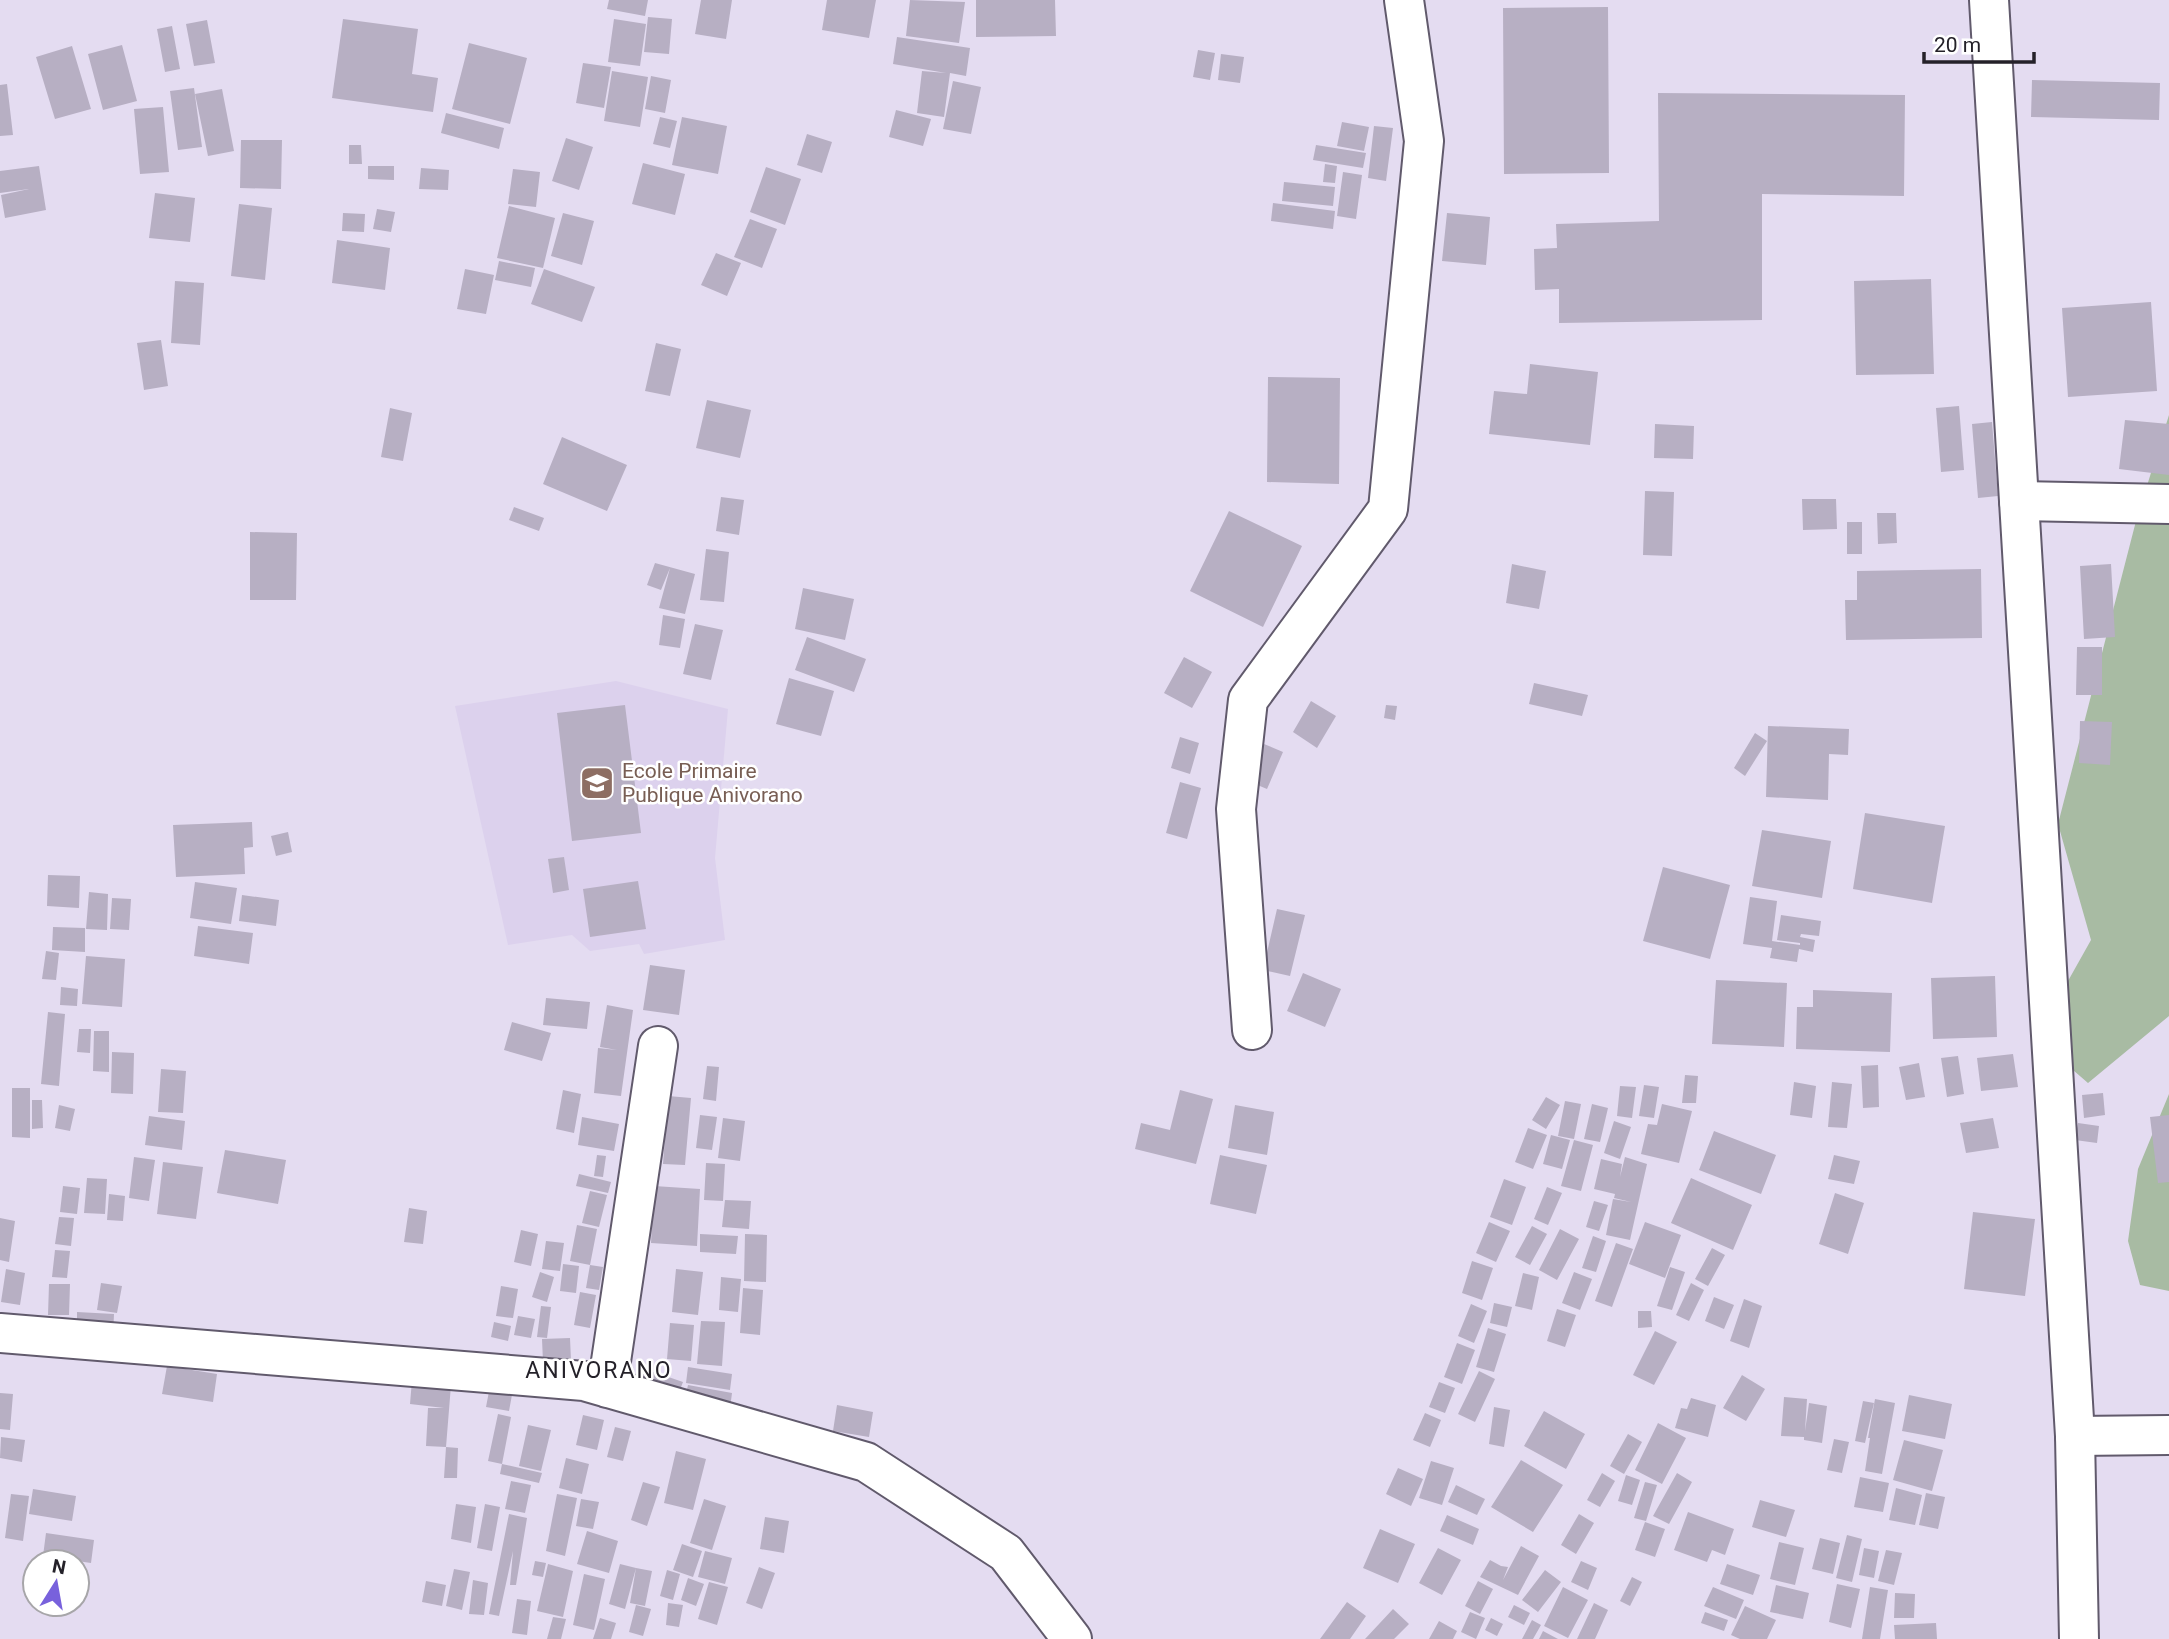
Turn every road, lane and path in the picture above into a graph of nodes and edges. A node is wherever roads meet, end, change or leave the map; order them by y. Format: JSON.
{"nodes":[{"id":1,"x":1404,"y":0,"type":"edge"},
{"id":2,"x":1989,"y":0,"type":"edge"},
{"id":3,"x":2019,"y":502,"type":"junction"},
{"id":4,"x":2169,"y":504,"type":"edge"},
{"id":5,"x":1252,"y":1030,"type":"dead end"},
{"id":6,"x":658,"y":1046,"type":"dead end"},
{"id":7,"x":0,"y":1333,"type":"edge"},
{"id":8,"x":607,"y":1388,"type":"junction"},
{"id":9,"x":2169,"y":1435,"type":"edge"},
{"id":10,"x":2075,"y":1436,"type":"junction"},
{"id":11,"x":1072,"y":1639,"type":"edge"},
{"id":12,"x":2080,"y":1639,"type":"edge"}],
"edges":[{"from":1,"to":5,"type":"street"},
{"from":2,"to":3,"type":"street"},
{"from":3,"to":4,"type":"street"},
{"from":3,"to":10,"type":"street"},
{"from":6,"to":8,"type":"street"},
{"from":7,"to":8,"type":"street"},
{"from":8,"to":11,"type":"street"},
{"from":9,"to":10,"type":"street"},
{"from":10,"to":12,"type":"street"}]}
